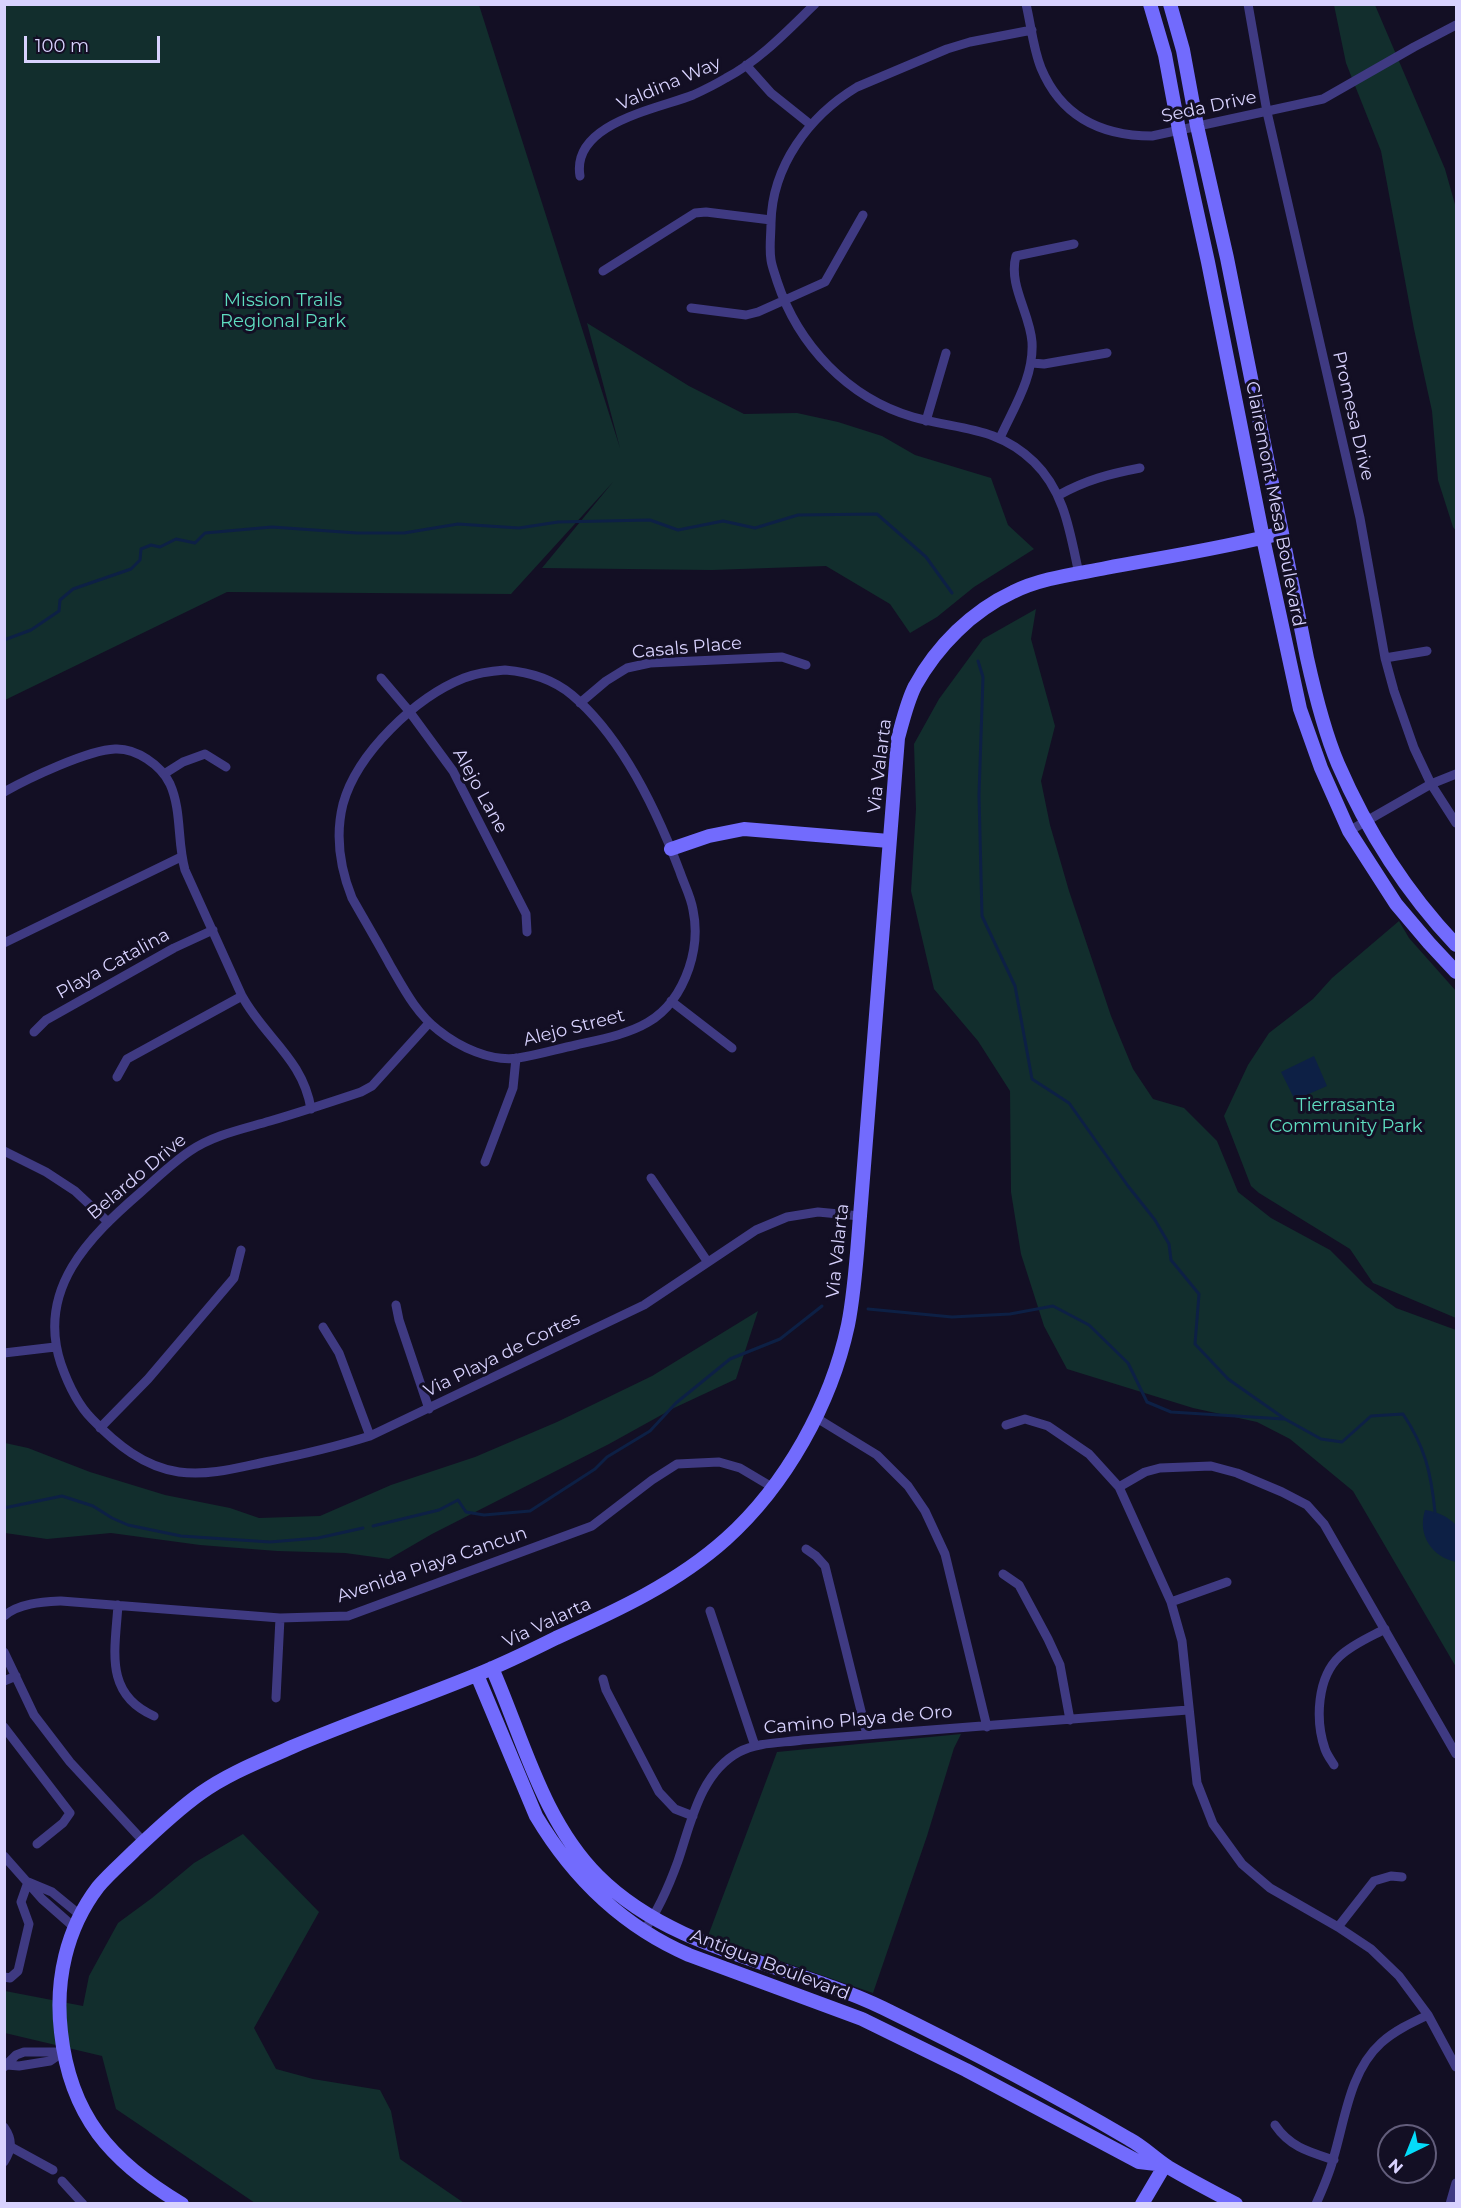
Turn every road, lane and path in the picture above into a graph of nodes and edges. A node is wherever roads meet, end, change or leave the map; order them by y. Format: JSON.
{"nodes":[{"id":1,"x":815,"y":4,"type":"edge"},
{"id":2,"x":1026,"y":4,"type":"edge"},
{"id":3,"x":1150,"y":4,"type":"edge"},
{"id":4,"x":1170,"y":4,"type":"edge"},
{"id":5,"x":1248,"y":4,"type":"edge"},
{"id":6,"x":1456,"y":25,"type":"edge"},
{"id":7,"x":1032,"y":30,"type":"junction"},
{"id":8,"x":746,"y":65,"type":"junction"},
{"id":9,"x":1267,"y":112,"type":"junction"},
{"id":10,"x":811,"y":125,"type":"junction"},
{"id":11,"x":1197,"y":126,"type":"junction"},
{"id":12,"x":1179,"y":130,"type":"junction"},
{"id":13,"x":580,"y":176,"type":"dead end"},
{"id":14,"x":863,"y":215,"type":"dead end"},
{"id":15,"x":771,"y":220,"type":"junction"},
{"id":16,"x":1074,"y":244,"type":"dead end"},
{"id":17,"x":603,"y":271,"type":"dead end"},
{"id":18,"x":784,"y":300,"type":"junction"},
{"id":19,"x":691,"y":308,"type":"dead end"},
{"id":20,"x":946,"y":353,"type":"dead end"},
{"id":21,"x":1107,"y":353,"type":"dead end"},
{"id":22,"x":1032,"y":363,"type":"junction"},
{"id":23,"x":926,"y":421,"type":"junction"},
{"id":24,"x":1000,"y":438,"type":"junction"},
{"id":25,"x":1140,"y":468,"type":"dead end"},
{"id":26,"x":1059,"y":495,"type":"junction"},
{"id":27,"x":1282,"y":533,"type":"junction"},
{"id":28,"x":1263,"y":538,"type":"junction"},
{"id":29,"x":1079,"y":574,"type":"junction"},
{"id":30,"x":1427,"y":651,"type":"dead end"},
{"id":31,"x":1384,"y":658,"type":"junction"},
{"id":32,"x":806,"y":665,"type":"dead end"},
{"id":33,"x":381,"y":678,"type":"dead end"},
{"id":34,"x":580,"y":703,"type":"junction"},
{"id":35,"x":409,"y":711,"type":"junction"},
{"id":36,"x":226,"y":767,"type":"dead end"},
{"id":37,"x":164,"y":774,"type":"junction"},
{"id":38,"x":1456,"y":774,"type":"edge"},
{"id":39,"x":1431,"y":784,"type":"junction"},
{"id":40,"x":4,"y":792,"type":"edge"},
{"id":41,"x":1366,"y":822,"type":"junction"},
{"id":42,"x":1456,"y":823,"type":"edge"},
{"id":43,"x":1349,"y":831,"type":"junction"},
{"id":44,"x":889,"y":840,"type":"junction"},
{"id":45,"x":671,"y":849,"type":"junction"},
{"id":46,"x":181,"y":857,"type":"junction"},
{"id":47,"x":213,"y":930,"type":"junction"},
{"id":48,"x":527,"y":932,"type":"dead end"},
{"id":49,"x":4,"y":943,"type":"edge"},
{"id":50,"x":1456,"y":945,"type":"edge"},
{"id":51,"x":1456,"y":972,"type":"edge"},
{"id":52,"x":242,"y":996,"type":"junction"},
{"id":53,"x":671,"y":1001,"type":"junction"},
{"id":54,"x":429,"y":1023,"type":"junction"},
{"id":55,"x":34,"y":1032,"type":"dead end"},
{"id":56,"x":732,"y":1048,"type":"dead end"},
{"id":57,"x":516,"y":1058,"type":"junction"},
{"id":58,"x":117,"y":1077,"type":"dead end"},
{"id":59,"x":311,"y":1109,"type":"junction"},
{"id":60,"x":4,"y":1152,"type":"edge"},
{"id":61,"x":485,"y":1162,"type":"dead end"},
{"id":62,"x":651,"y":1178,"type":"dead end"},
{"id":63,"x":860,"y":1216,"type":"junction"},
{"id":64,"x":107,"y":1221,"type":"junction"},
{"id":65,"x":241,"y":1250,"type":"dead end"},
{"id":66,"x":707,"y":1261,"type":"junction"},
{"id":67,"x":396,"y":1305,"type":"dead end"},
{"id":68,"x":323,"y":1327,"type":"dead end"},
{"id":69,"x":55,"y":1347,"type":"junction"},
{"id":70,"x":4,"y":1353,"type":"edge"},
{"id":71,"x":429,"y":1409,"type":"junction"},
{"id":72,"x":815,"y":1417,"type":"junction"},
{"id":73,"x":1006,"y":1425,"type":"dead end"},
{"id":74,"x":100,"y":1428,"type":"junction"},
{"id":75,"x":370,"y":1436,"type":"junction"},
{"id":76,"x":139,"y":1458,"type":"joint"},
{"id":77,"x":772,"y":1487,"type":"junction"},
{"id":78,"x":1119,"y":1487,"type":"junction"},
{"id":79,"x":806,"y":1549,"type":"dead end"},
{"id":80,"x":1003,"y":1574,"type":"dead end"},
{"id":81,"x":1227,"y":1582,"type":"dead end"},
{"id":82,"x":1171,"y":1602,"type":"junction"},
{"id":83,"x":118,"y":1605,"type":"junction"},
{"id":84,"x":710,"y":1611,"type":"dead end"},
{"id":85,"x":4,"y":1616,"type":"edge"},
{"id":86,"x":280,"y":1618,"type":"junction"},
{"id":87,"x":1385,"y":1629,"type":"junction"},
{"id":88,"x":4,"y":1652,"type":"edge"},
{"id":89,"x":492,"y":1668,"type":"junction"},
{"id":90,"x":477,"y":1675,"type":"junction"},
{"id":91,"x":16,"y":1676,"type":"junction"},
{"id":92,"x":603,"y":1679,"type":"dead end"},
{"id":93,"x":4,"y":1681,"type":"edge"},
{"id":94,"x":276,"y":1698,"type":"dead end"},
{"id":95,"x":1188,"y":1710,"type":"junction"},
{"id":96,"x":154,"y":1716,"type":"dead end"},
{"id":97,"x":1070,"y":1720,"type":"junction"},
{"id":98,"x":4,"y":1727,"type":"edge"},
{"id":99,"x":987,"y":1727,"type":"junction"},
{"id":100,"x":867,"y":1735,"type":"junction"},
{"id":101,"x":755,"y":1746,"type":"junction"},
{"id":102,"x":1456,"y":1754,"type":"edge"},
{"id":103,"x":1334,"y":1765,"type":"dead end"},
{"id":104,"x":693,"y":1816,"type":"junction"},
{"id":105,"x":144,"y":1842,"type":"junction"},
{"id":106,"x":37,"y":1844,"type":"dead end"},
{"id":107,"x":4,"y":1856,"type":"edge"},
{"id":108,"x":1402,"y":1877,"type":"dead end"},
{"id":109,"x":28,"y":1882,"type":"junction"},
{"id":110,"x":653,"y":1918,"type":"junction"},
{"id":111,"x":77,"y":1922,"type":"junction"},
{"id":112,"x":1338,"y":1927,"type":"junction"},
{"id":113,"x":643,"y":1932,"type":"junction"},
{"id":114,"x":4,"y":1977,"type":"edge"},
{"id":115,"x":863,"y":2001,"type":"junction"},
{"id":116,"x":849,"y":2014,"type":"junction"},
{"id":117,"x":1428,"y":2015,"type":"junction"},
{"id":118,"x":63,"y":2052,"type":"junction"},
{"id":119,"x":6,"y":2066,"type":"edge"},
{"id":120,"x":1456,"y":2067,"type":"edge"},
{"id":121,"x":1000,"y":2068,"type":"junction"},
{"id":122,"x":977,"y":2076,"type":"junction"},
{"id":123,"x":1275,"y":2125,"type":"dead end"},
{"id":124,"x":4,"y":2127,"type":"edge"},
{"id":125,"x":11,"y":2147,"type":"junction"},
{"id":126,"x":1334,"y":2160,"type":"junction"},
{"id":127,"x":4,"y":2162,"type":"edge"},
{"id":128,"x":1165,"y":2165,"type":"junction"},
{"id":129,"x":53,"y":2170,"type":"dead end"},
{"id":130,"x":62,"y":2181,"type":"dead end"},
{"id":131,"x":1456,"y":2183,"type":"edge"},
{"id":132,"x":82,"y":2204,"type":"edge"},
{"id":133,"x":182,"y":2204,"type":"edge"},
{"id":134,"x":1142,"y":2204,"type":"edge"},
{"id":135,"x":1236,"y":2204,"type":"edge"},
{"id":136,"x":1316,"y":2204,"type":"edge"},
{"id":137,"x":1450,"y":2204,"type":"edge"}],
"edges":[{"from":1,"to":8,"type":"street","name":"Valdina Way"},
{"from":2,"to":7,"type":"street","name":"Seda Drive"},
{"from":3,"to":12,"type":"main road","name":"Clairemont Mesa Boulevard"},
{"from":4,"to":11,"type":"main road","name":"Clairemont Mesa Boulevard"},
{"from":5,"to":9,"type":"street","name":"Promesa Drive"},
{"from":6,"to":9,"type":"street","name":"Seda Drive"},
{"from":7,"to":10,"type":"street"},
{"from":7,"to":12,"type":"street","name":"Seda Drive"},
{"from":8,"to":10,"type":"street"},
{"from":8,"to":13,"type":"street","name":"Valdina Way"},
{"from":9,"to":11,"type":"street","name":"Seda Drive"},
{"from":9,"to":31,"type":"street","name":"Promesa Drive"},
{"from":10,"to":15,"type":"street"},
{"from":11,"to":12,"type":"street","name":"Seda Drive"},
{"from":11,"to":27,"type":"main road","name":"Clairemont Mesa Boulevard"},
{"from":12,"to":28,"type":"main road","name":"Clairemont Mesa Boulevard"},
{"from":14,"to":18,"type":"street"},
{"from":15,"to":17,"type":"street"},
{"from":15,"to":18,"type":"street"},
{"from":16,"to":22,"type":"street"},
{"from":18,"to":19,"type":"street"},
{"from":18,"to":23,"type":"street"},
{"from":20,"to":23,"type":"street"},
{"from":21,"to":22,"type":"street"},
{"from":22,"to":24,"type":"street"},
{"from":23,"to":24,"type":"street"},
{"from":24,"to":26,"type":"street"},
{"from":25,"to":26,"type":"street"},
{"from":26,"to":29,"type":"street"},
{"from":27,"to":28,"type":"main road","name":"Via Valarta"},
{"from":27,"to":41,"type":"main road","name":"Clairemont Mesa Boulevard"},
{"from":28,"to":29,"type":"main road","name":"Via Valarta"},
{"from":28,"to":43,"type":"main road","name":"Clairemont Mesa Boulevard"},
{"from":29,"to":44,"type":"main road","name":"Via Valarta"},
{"from":30,"to":31,"type":"street"},
{"from":31,"to":39,"type":"street","name":"Promesa Drive"},
{"from":32,"to":34,"type":"street","name":"Casals Place"},
{"from":33,"to":35,"type":"street","name":"Alejo Lane"},
{"from":34,"to":35,"type":"street","name":"Alejo Street"},
{"from":34,"to":45,"type":"street","name":"Alejo Street"},
{"from":35,"to":48,"type":"street","name":"Alejo Lane"},
{"from":35,"to":54,"type":"street","name":"Alejo Street"},
{"from":36,"to":37,"type":"street"},
{"from":37,"to":40,"type":"street"},
{"from":37,"to":46,"type":"street"},
{"from":38,"to":39,"type":"street"},
{"from":39,"to":41,"type":"street"},
{"from":39,"to":42,"type":"street","name":"Promesa Drive"},
{"from":41,"to":43,"type":"street"},
{"from":41,"to":50,"type":"main road","name":"Clairemont Mesa Boulevard"},
{"from":43,"to":51,"type":"main road","name":"Clairemont Mesa Boulevard"},
{"from":44,"to":45,"type":"main road"},
{"from":44,"to":63,"type":"main road","name":"Via Valarta"},
{"from":45,"to":53,"type":"street","name":"Alejo Street"},
{"from":46,"to":47,"type":"street"},
{"from":46,"to":49,"type":"street"},
{"from":47,"to":52,"type":"street"},
{"from":47,"to":55,"type":"street","name":"Playa Catalina"},
{"from":52,"to":58,"type":"street"},
{"from":52,"to":59,"type":"street"},
{"from":53,"to":56,"type":"street"},
{"from":53,"to":57,"type":"street","name":"Alejo Street"},
{"from":54,"to":57,"type":"street","name":"Alejo Street"},
{"from":54,"to":59,"type":"street","name":"Belardo Drive"},
{"from":57,"to":61,"type":"street"},
{"from":59,"to":64,"type":"street","name":"Belardo Drive"},
{"from":60,"to":64,"type":"street"},
{"from":62,"to":66,"type":"street"},
{"from":63,"to":66,"type":"street","name":"Via Playa de Cortes"},
{"from":63,"to":72,"type":"main road","name":"Via Valarta"},
{"from":64,"to":69,"type":"street","name":"Belardo Drive"},
{"from":65,"to":74,"type":"street"},
{"from":66,"to":71,"type":"street","name":"Via Playa de Cortes"},
{"from":67,"to":71,"type":"street"},
{"from":68,"to":75,"type":"street"},
{"from":69,"to":70,"type":"street"},
{"from":69,"to":74,"type":"street","name":"Belardo Drive"},
{"from":71,"to":75,"type":"street","name":"Via Playa de Cortes"},
{"from":72,"to":77,"type":"main road","name":"Via Valarta"},
{"from":72,"to":99,"type":"street"},
{"from":73,"to":78,"type":"street"},
{"from":74,"to":76,"type":"street","name":"Belardo Drive"},
{"from":75,"to":76,"type":"street","name":"Via Playa de Cortes"},
{"from":77,"to":86,"type":"street","name":"Avenida Playa Cancun"},
{"from":77,"to":89,"type":"main road","name":"Via Valarta"},
{"from":78,"to":82,"type":"street"},
{"from":78,"to":87,"type":"street"},
{"from":79,"to":100,"type":"street"},
{"from":80,"to":97,"type":"street"},
{"from":81,"to":82,"type":"street"},
{"from":82,"to":95,"type":"street"},
{"from":83,"to":85,"type":"street","name":"Avenida Playa Cancun"},
{"from":83,"to":86,"type":"street","name":"Avenida Playa Cancun"},
{"from":83,"to":96,"type":"street"},
{"from":84,"to":101,"type":"street"},
{"from":86,"to":94,"type":"street"},
{"from":87,"to":102,"type":"street"},
{"from":87,"to":103,"type":"street"},
{"from":88,"to":91,"type":"street"},
{"from":89,"to":90,"type":"main road","name":"Via Valarta"},
{"from":89,"to":110,"type":"main road","name":"Antigua Boulevard"},
{"from":90,"to":105,"type":"main road","name":"Via Valarta"},
{"from":90,"to":113,"type":"main road","name":"Antigua Boulevard"},
{"from":91,"to":93,"type":"street"},
{"from":91,"to":105,"type":"street"},
{"from":92,"to":104,"type":"street"},
{"from":95,"to":97,"type":"street","name":"Camino Playa de Oro"},
{"from":95,"to":112,"type":"street"},
{"from":97,"to":99,"type":"street","name":"Camino Playa de Oro"},
{"from":98,"to":106,"type":"street"},
{"from":99,"to":100,"type":"street","name":"Camino Playa de Oro"},
{"from":100,"to":101,"type":"street","name":"Camino Playa de Oro"},
{"from":101,"to":104,"type":"street","name":"Camino Playa de Oro"},
{"from":104,"to":110,"type":"street","name":"Camino Playa de Oro"},
{"from":105,"to":111,"type":"main road","name":"Via Valarta"},
{"from":107,"to":109,"type":"street"},
{"from":108,"to":112,"type":"street"},
{"from":109,"to":111,"type":"street"},
{"from":109,"to":114,"type":"street"},
{"from":110,"to":113,"type":"street","name":"Camino Playa de Oro"},
{"from":110,"to":115,"type":"main road","name":"Antigua Boulevard"},
{"from":111,"to":118,"type":"main road","name":"Via Valarta"},
{"from":112,"to":117,"type":"street"},
{"from":113,"to":116,"type":"main road","name":"Antigua Boulevard"},
{"from":115,"to":116,"type":"main road"},
{"from":115,"to":121,"type":"main road","name":"Antigua Boulevard"},
{"from":116,"to":122,"type":"main road","name":"Antigua Boulevard"},
{"from":117,"to":120,"type":"street"},
{"from":117,"to":126,"type":"street"},
{"from":118,"to":119,"type":"street"},
{"from":118,"to":133,"type":"main road","name":"Via Valarta"},
{"from":121,"to":122,"type":"main road"},
{"from":121,"to":128,"type":"main road","name":"Antigua Boulevard"},
{"from":122,"to":128,"type":"main road","name":"Antigua Boulevard"},
{"from":123,"to":126,"type":"street"},
{"from":124,"to":125,"type":"street"},
{"from":125,"to":127,"type":"street"},
{"from":125,"to":129,"type":"street"},
{"from":126,"to":136,"type":"street"},
{"from":128,"to":134,"type":"main road"},
{"from":128,"to":135,"type":"main road","name":"Antigua Boulevard"},
{"from":130,"to":132,"type":"street"},
{"from":131,"to":137,"type":"street"}]}
